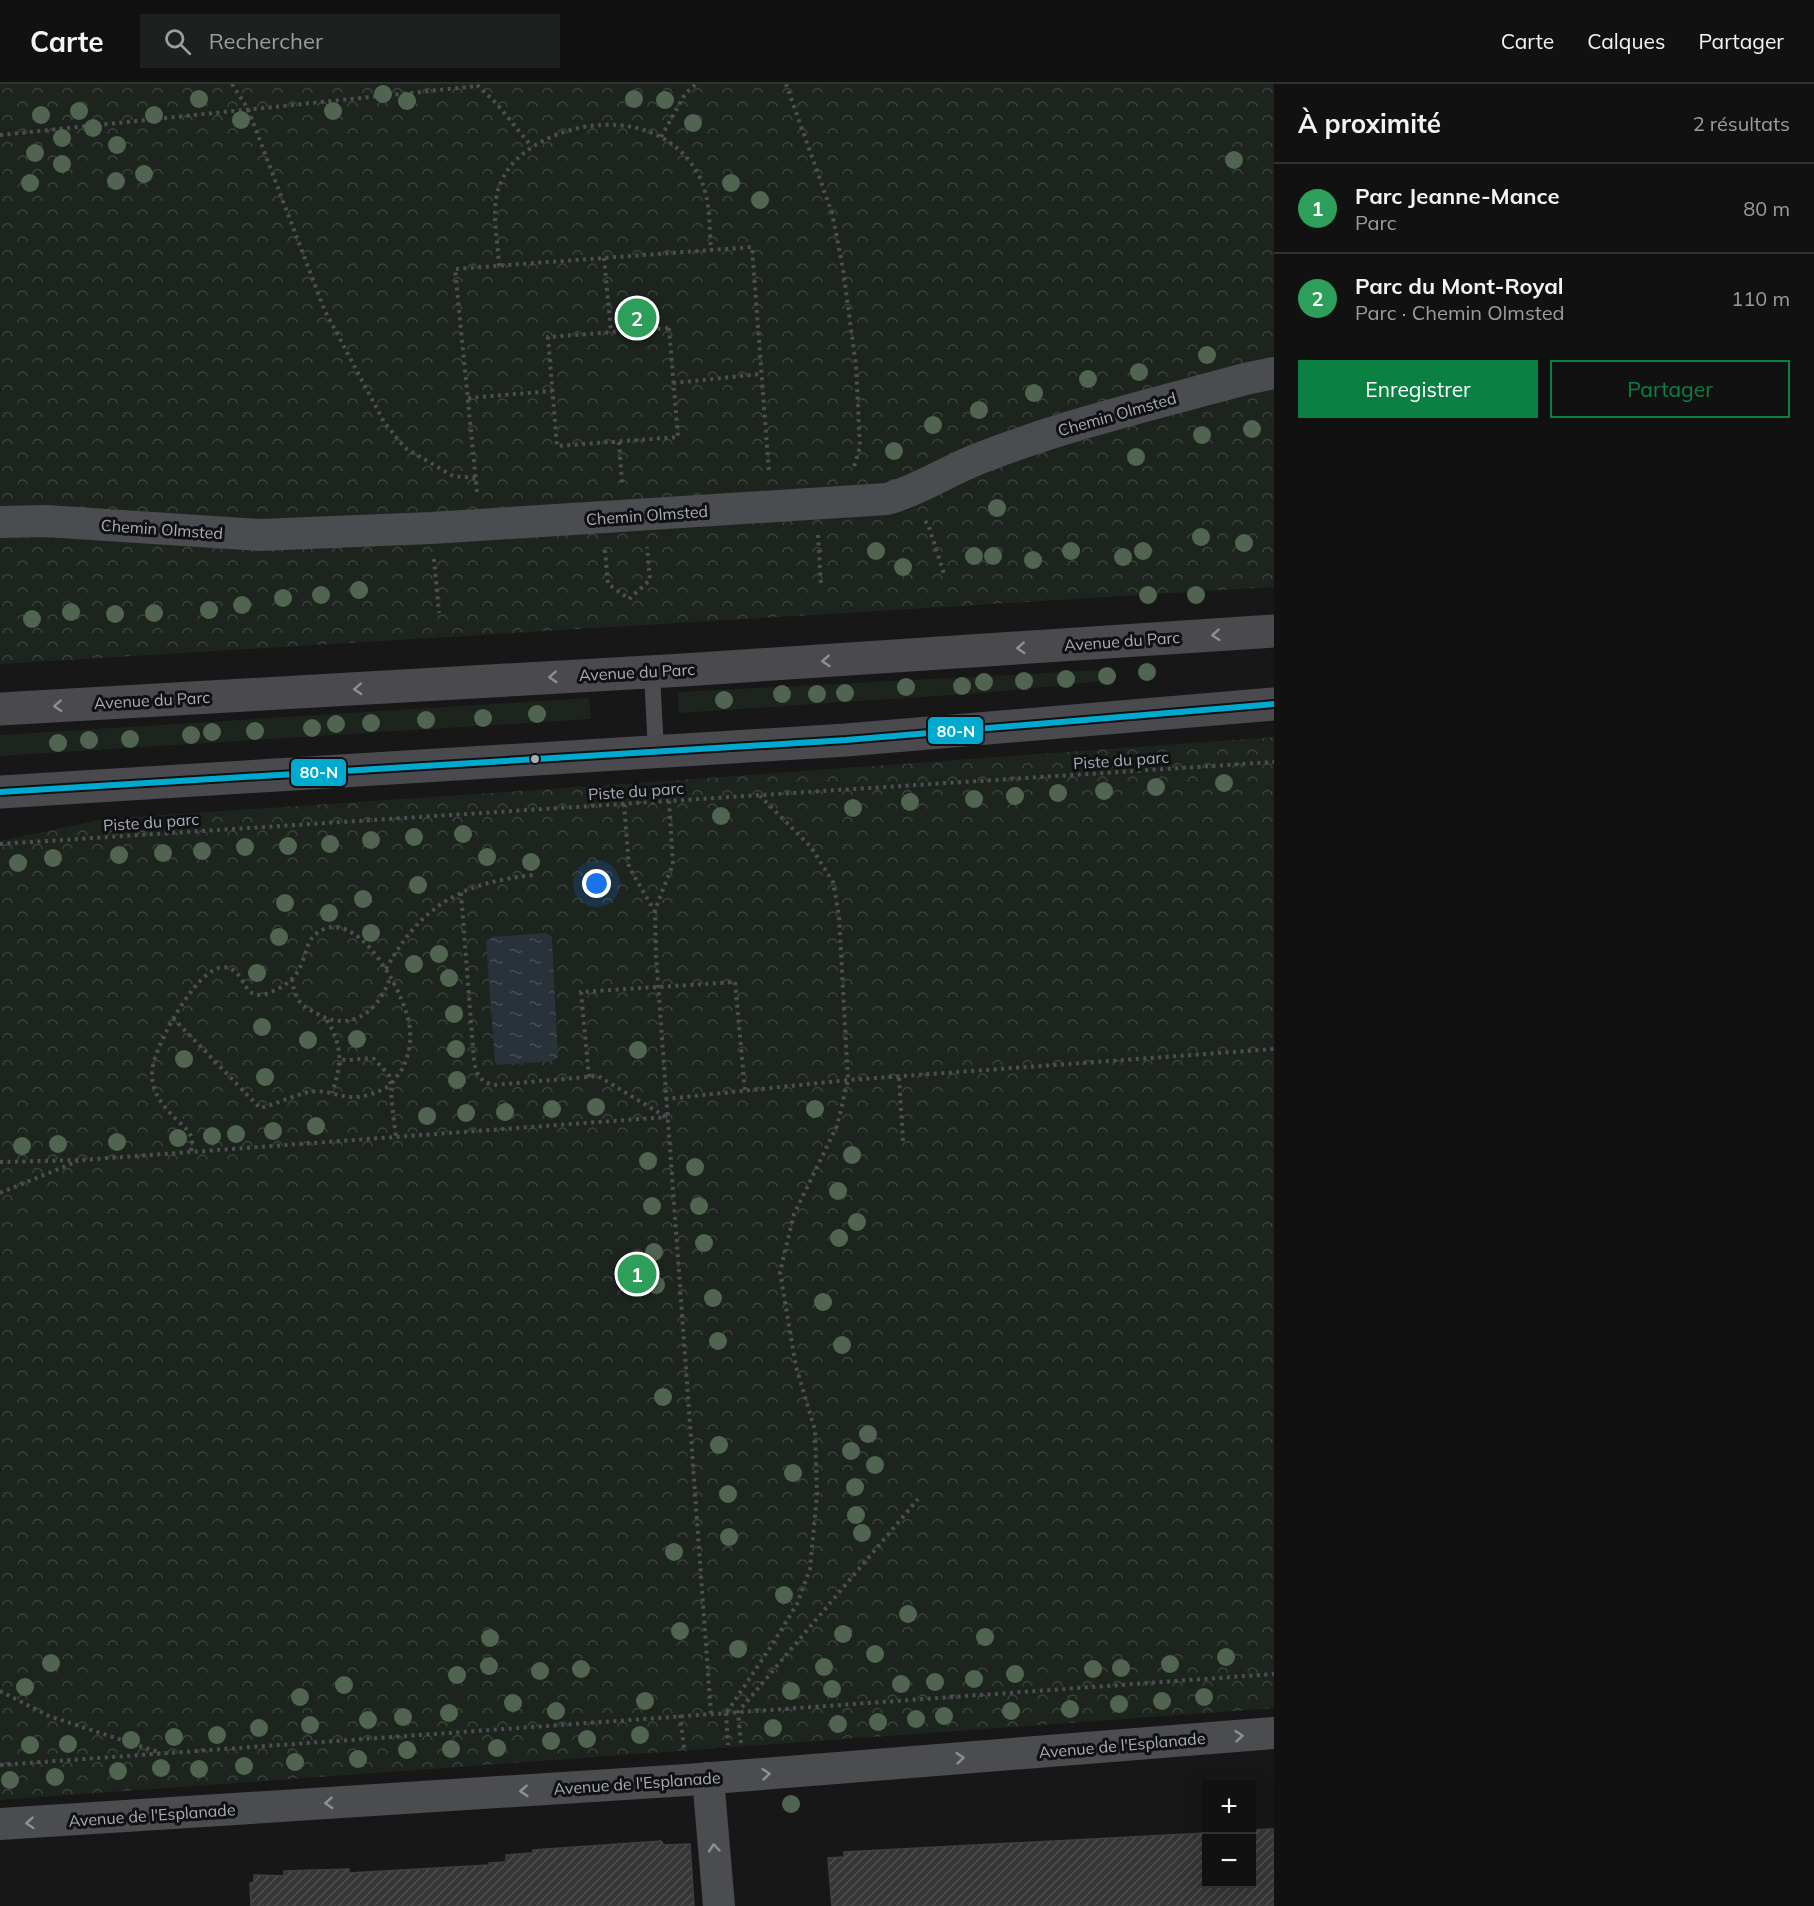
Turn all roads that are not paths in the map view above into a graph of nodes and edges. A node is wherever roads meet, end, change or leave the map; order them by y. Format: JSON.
{"nodes":[{"id":1,"x":1274,"y":373,"type":"edge"},
{"id":2,"x":0,"y":522,"type":"edge"},
{"id":3,"x":1274,"y":632,"type":"edge"},
{"id":4,"x":652,"y":672,"type":"junction"},
{"id":5,"x":1274,"y":704,"type":"edge"},
{"id":6,"x":0,"y":709,"type":"edge"},
{"id":7,"x":656,"y":752,"type":"junction"},
{"id":8,"x":0,"y":792,"type":"edge"},
{"id":9,"x":1274,"y":1733,"type":"edge"},
{"id":10,"x":708,"y":1778,"type":"junction"},
{"id":11,"x":0,"y":1824,"type":"edge"},
{"id":12,"x":719,"y":1906,"type":"edge"}],
"edges":[{"from":1,"to":2,"type":"street","name":"Chemin Olmsted"},
{"from":3,"to":4,"type":"main road","name":"Avenue du Parc","one_way":true},
{"from":4,"to":6,"type":"main road","name":"Avenue du Parc","one_way":true},
{"from":4,"to":7,"type":"lane"},
{"from":5,"to":7,"type":"main road"},
{"from":7,"to":8,"type":"main road"},
{"from":10,"to":9,"type":"street","name":"Avenue de l'Esplanade","one_way":true},
{"from":10,"to":11,"type":"street","name":"Avenue de l'Esplanade","one_way":true},
{"from":12,"to":10,"type":"street","one_way":true}]}
